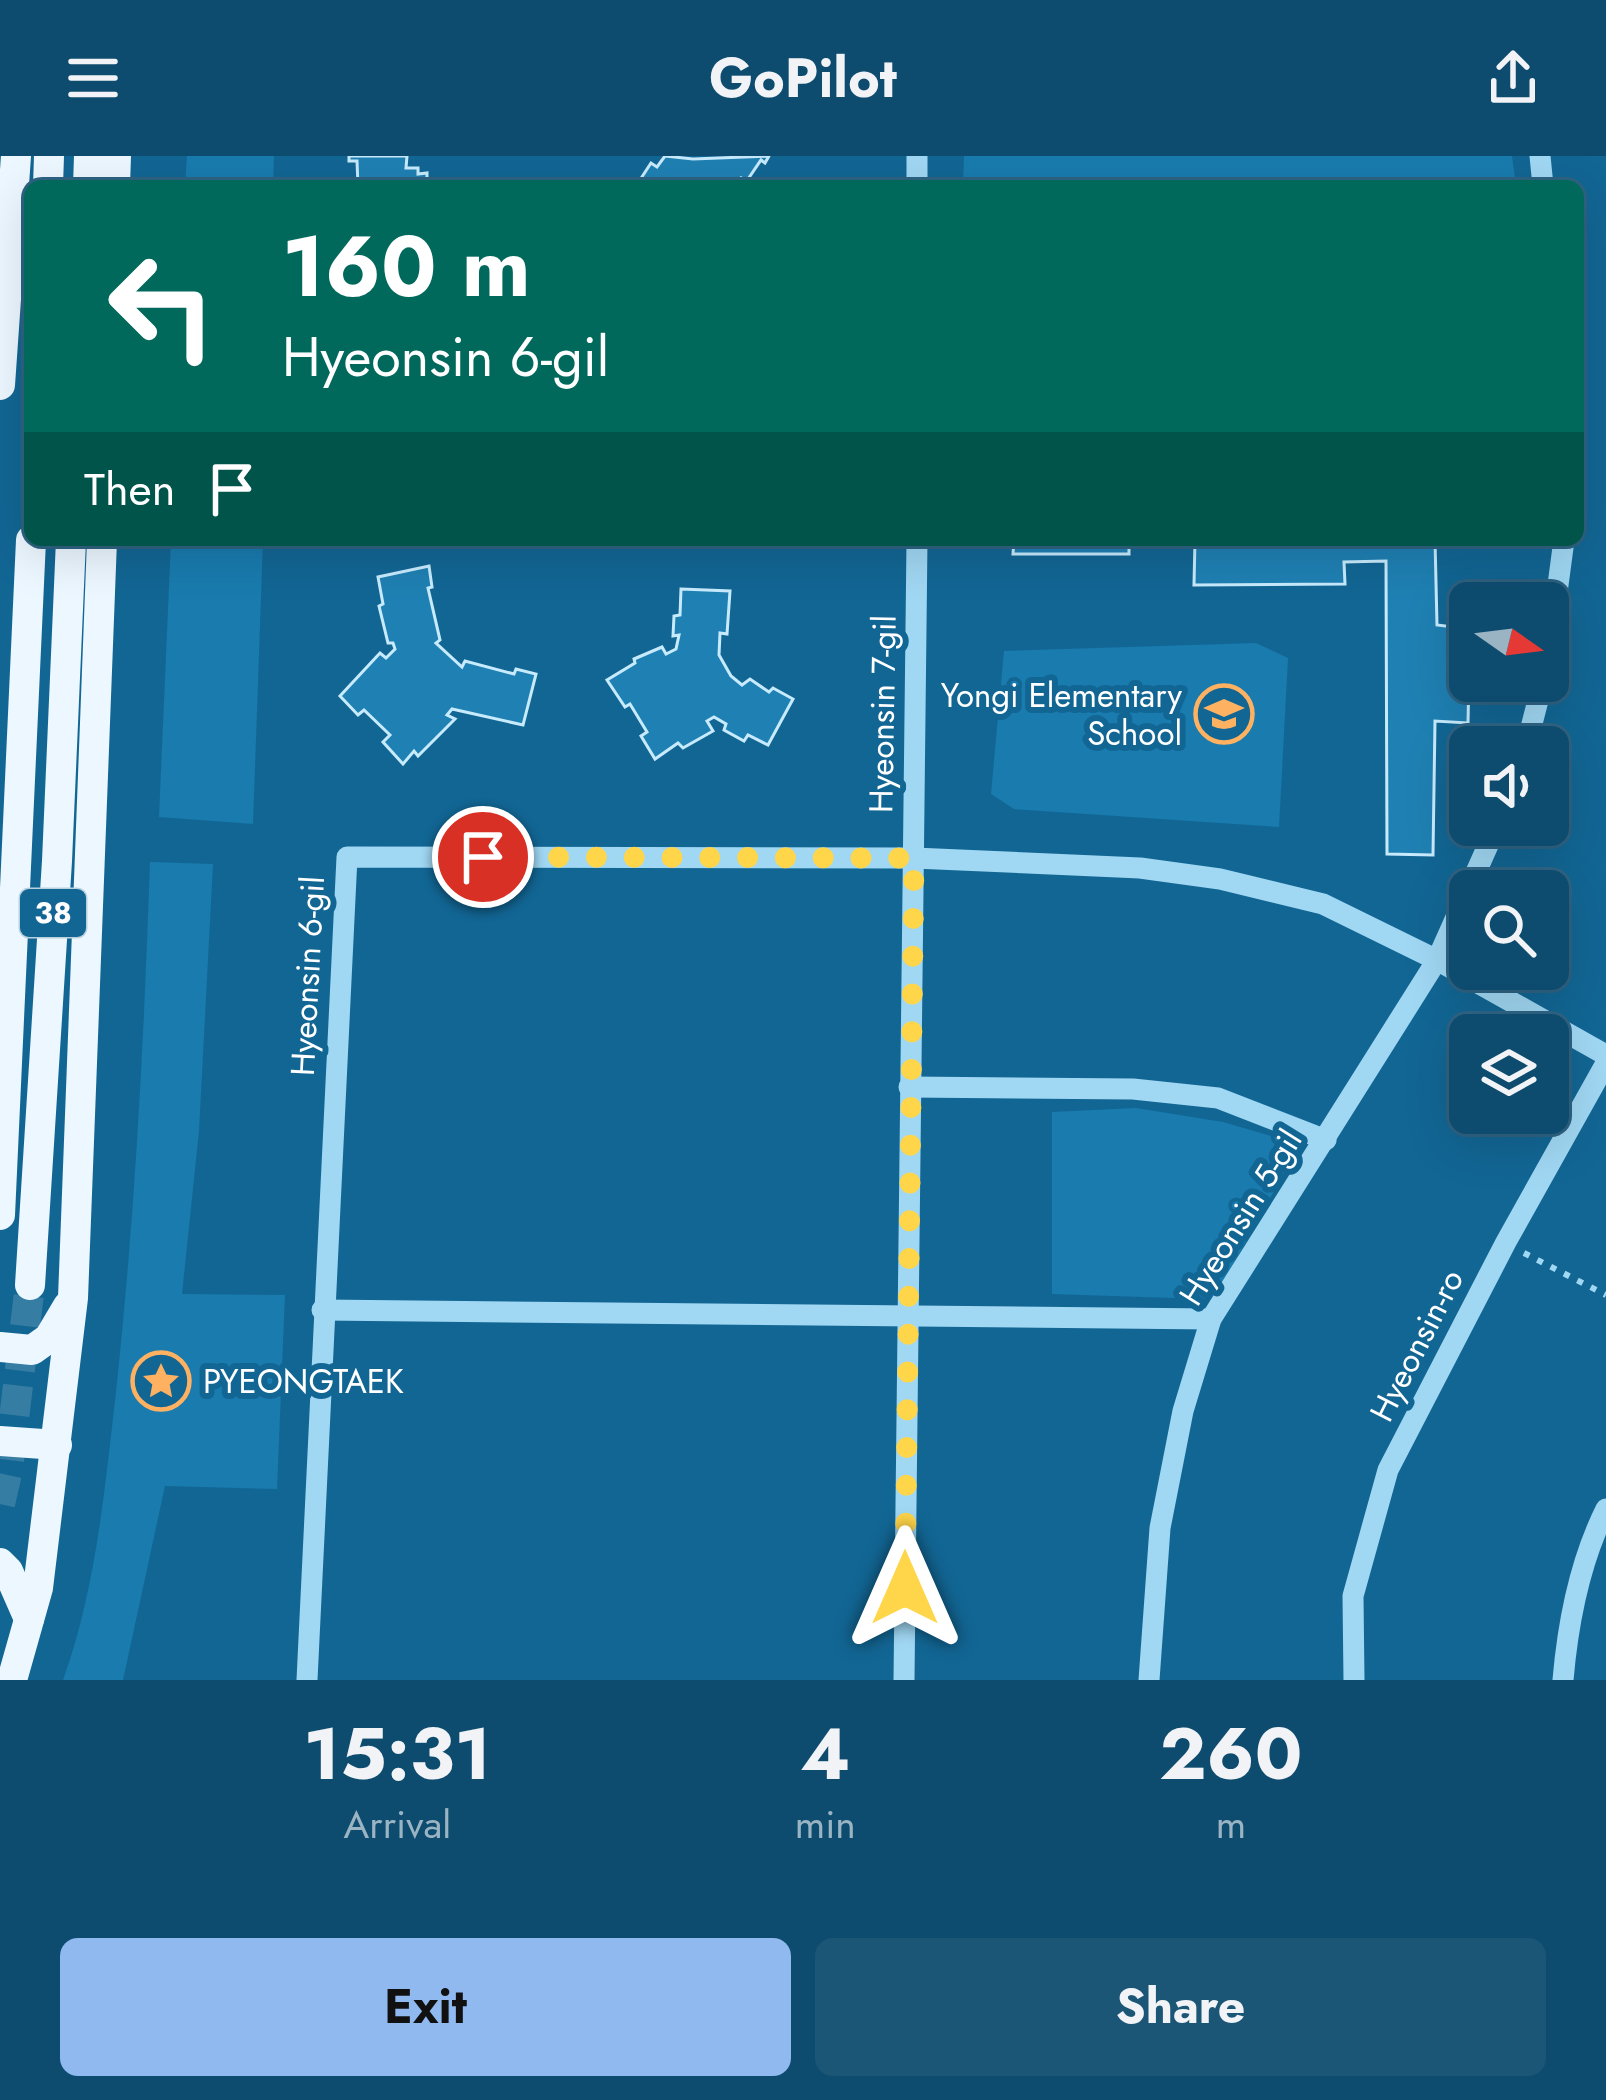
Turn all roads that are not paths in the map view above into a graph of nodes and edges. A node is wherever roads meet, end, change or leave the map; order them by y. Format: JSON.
{"nodes":[{"id":1,"x":16,"y":156,"type":"edge"},
{"id":2,"x":0,"y":386,"type":"edge"},
{"id":3,"x":31,"y":546,"type":"edge"},
{"id":4,"x":71,"y":546,"type":"edge"},
{"id":5,"x":102,"y":546,"type":"edge"},
{"id":6,"x":916,"y":546,"type":"edge"},
{"id":7,"x":1563,"y":546,"type":"edge"},
{"id":8,"x":1558,"y":582,"type":"edge"},
{"id":9,"x":1488,"y":846,"type":"edge"},
{"id":10,"x":914,"y":858,"type":"junction"},
{"id":11,"x":1437,"y":960,"type":"junction"},
{"id":12,"x":1606,"y":1059,"type":"edge"},
{"id":13,"x":909,"y":1088,"type":"junction"},
{"id":14,"x":1326,"y":1140,"type":"junction"},
{"id":15,"x":0,"y":1215,"type":"edge"},
{"id":16,"x":30,"y":1285,"type":"tunnel mouth"},
{"id":17,"x":73,"y":1298,"type":"junction"},
{"id":18,"x":322,"y":1310,"type":"junction"},
{"id":19,"x":906,"y":1314,"type":"junction"},
{"id":20,"x":1211,"y":1318,"type":"junction"},
{"id":21,"x":0,"y":1346,"type":"edge"},
{"id":22,"x":0,"y":1441,"type":"edge"},
{"id":23,"x":57,"y":1445,"type":"junction"},
{"id":24,"x":1606,"y":1509,"type":"edge"},
{"id":25,"x":0,"y":1563,"type":"edge"},
{"id":26,"x":29,"y":1619,"type":"junction"},
{"id":27,"x":12,"y":1680,"type":"edge"},
{"id":28,"x":307,"y":1680,"type":"edge"},
{"id":29,"x":904,"y":1680,"type":"edge"},
{"id":30,"x":1149,"y":1680,"type":"edge"},
{"id":31,"x":1354,"y":1680,"type":"edge"},
{"id":32,"x":1563,"y":1680,"type":"edge"}],
"edges":[{"from":1,"to":2,"type":"main road"},
{"from":3,"to":15,"type":"main road","number":"38"},
{"from":4,"to":16,"type":"main road","number":"38"},
{"from":5,"to":17,"type":"main road"},
{"from":6,"to":10,"type":"street","name":"Hyeonsin 7-gil"},
{"from":7,"to":8,"type":"street"},
{"from":9,"to":11,"type":"street","name":"Hyeonsin 5-gil"},
{"from":10,"to":11,"type":"street","name":"Hyeonsin 6-gil"},
{"from":10,"to":13,"type":"street","name":"Hyeonsin 7-gil"},
{"from":10,"to":18,"type":"street","name":"Hyeonsin 6-gil"},
{"from":11,"to":12,"type":"street","name":"Hyeonsin 6-gil"},
{"from":11,"to":14,"type":"street","name":"Hyeonsin 5-gil"},
{"from":12,"to":31,"type":"street","name":"Hyeonsin-ro"},
{"from":13,"to":14,"type":"street"},
{"from":13,"to":19,"type":"street","name":"Hyeonsin 7-gil"},
{"from":14,"to":20,"type":"street","name":"Hyeonsin 5-gil"},
{"from":17,"to":21,"type":"main road"},
{"from":17,"to":23,"type":"main road"},
{"from":18,"to":19,"type":"street"},
{"from":18,"to":28,"type":"street","name":"Hyeonsin 6-gil"},
{"from":19,"to":20,"type":"street"},
{"from":19,"to":29,"type":"street","name":"Hyeonsin 7-gil"},
{"from":20,"to":30,"type":"street","name":"Hyeonsin 5-gil"},
{"from":22,"to":23,"type":"main road"},
{"from":23,"to":26,"type":"main road"},
{"from":24,"to":32,"type":"street"},
{"from":25,"to":26,"type":"main road"},
{"from":26,"to":27,"type":"main road"}]}
